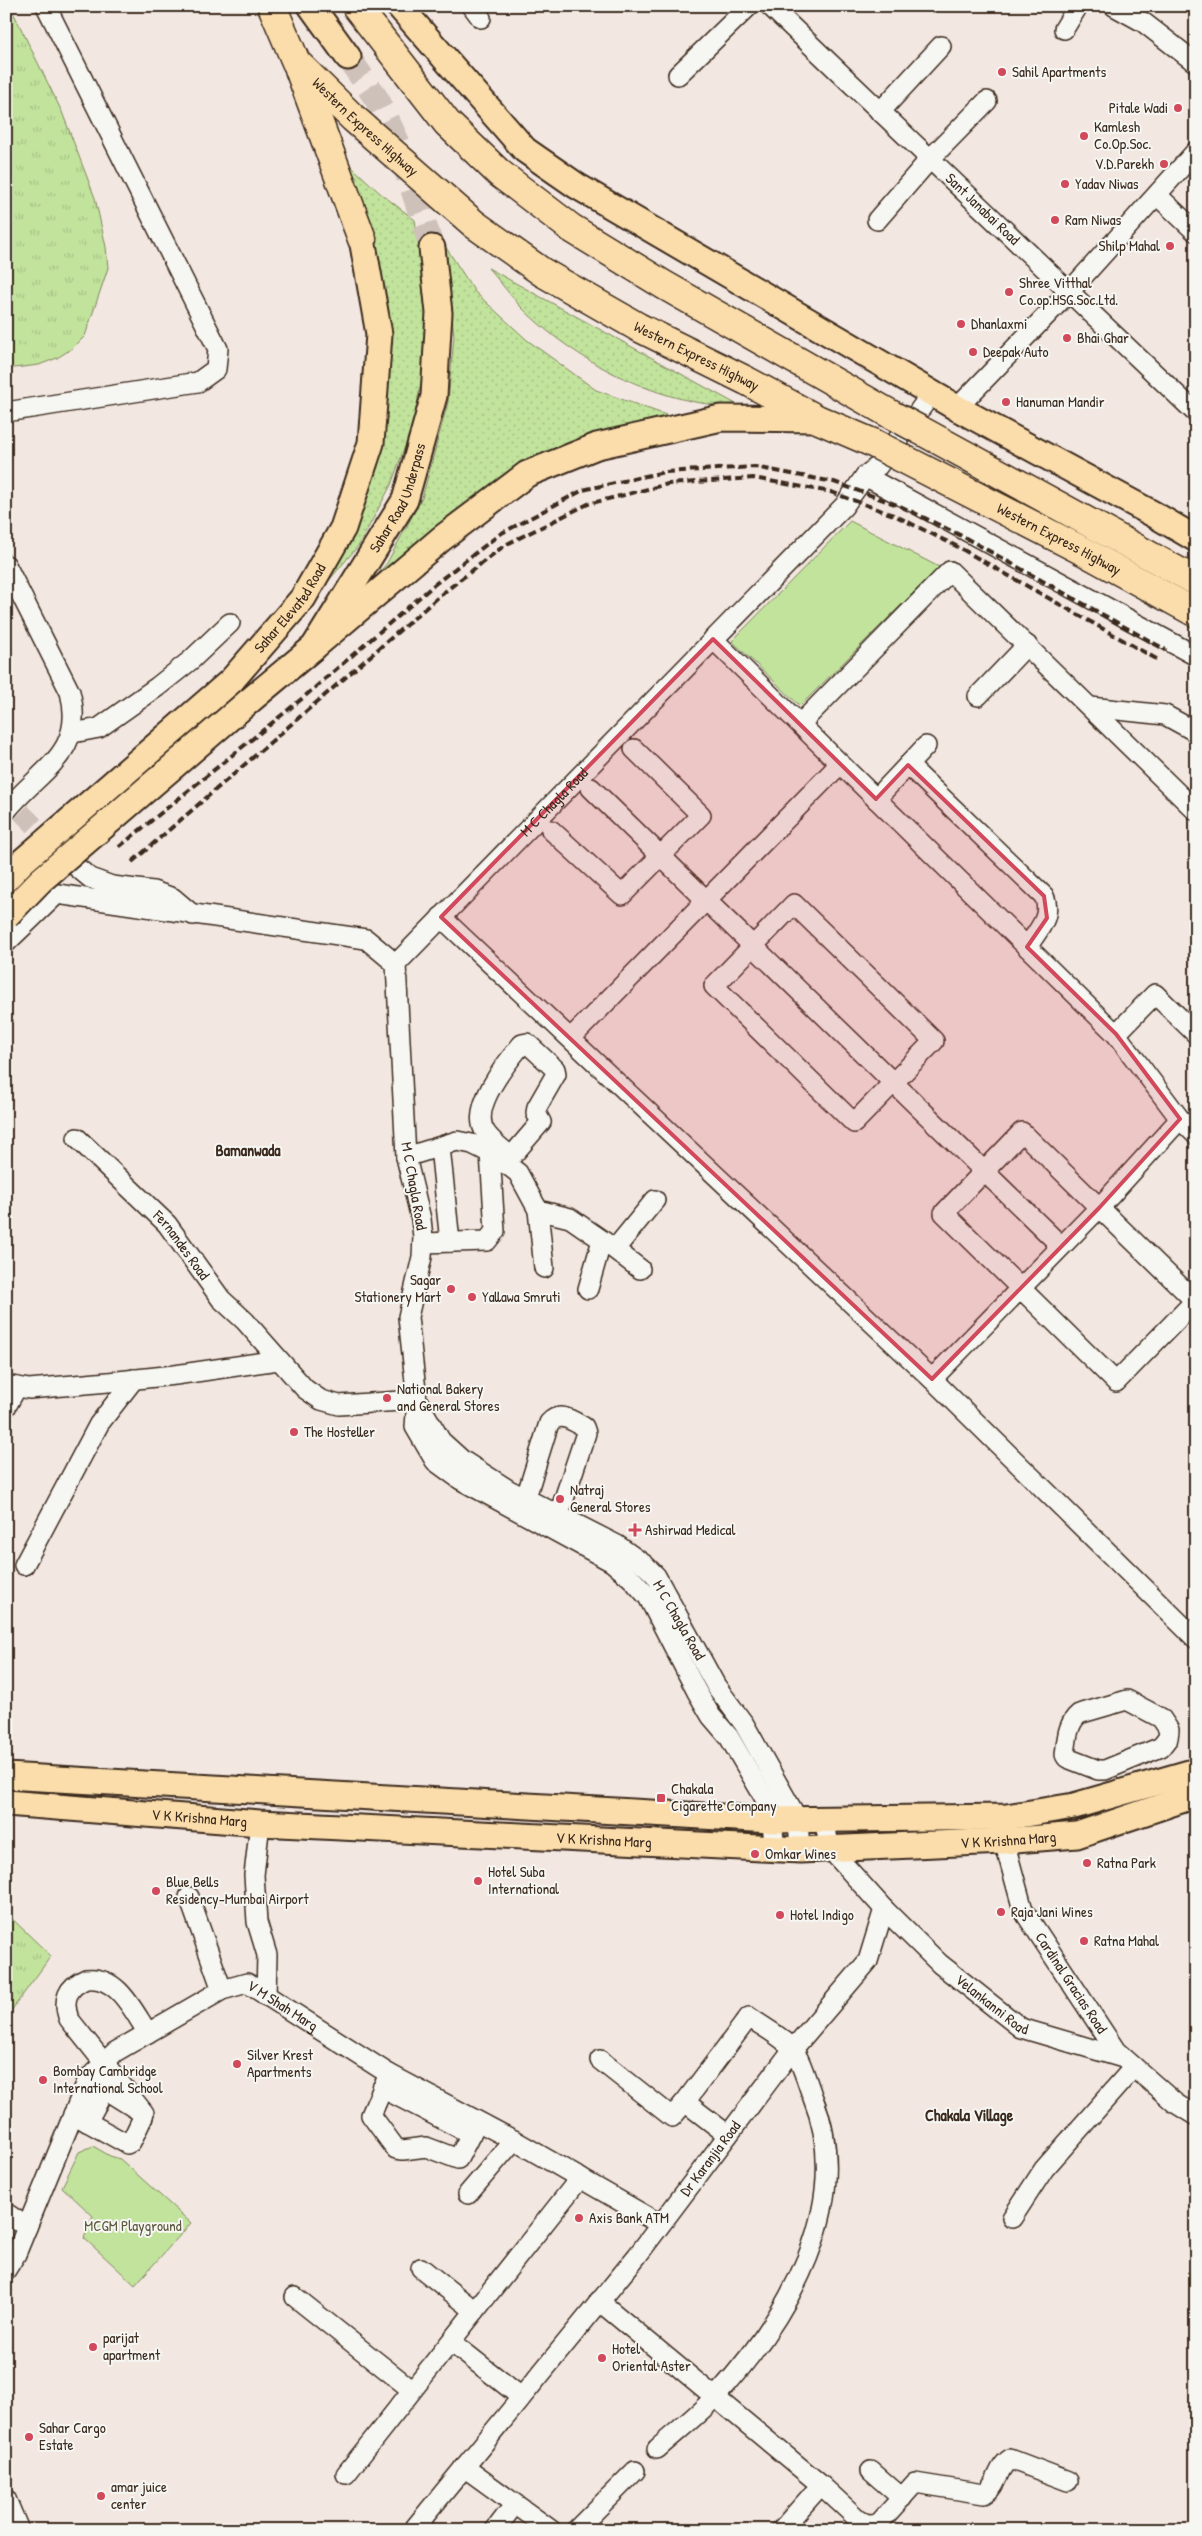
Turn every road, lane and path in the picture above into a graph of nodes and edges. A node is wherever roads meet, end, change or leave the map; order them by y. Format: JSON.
{"nodes":[{"id":1,"x":46,"y":6,"type":"edge"},
{"id":2,"x":272,"y":6,"type":"edge"},
{"id":3,"x":311,"y":6,"type":"edge"},
{"id":4,"x":356,"y":6,"type":"edge"},
{"id":5,"x":398,"y":6,"type":"edge"},
{"id":6,"x":750,"y":6,"type":"edge"},
{"id":7,"x":770,"y":6,"type":"edge"},
{"id":8,"x":1078,"y":6,"type":"edge"},
{"id":9,"x":1114,"y":6,"type":"edge"},
{"id":10,"x":1145,"y":14,"type":"edge"},
{"id":11,"x":1064,"y":29,"type":"dead end"},
{"id":12,"x":941,"y":46,"type":"dead end"},
{"id":13,"x":348,"y":57,"type":"tunnel mouth"},
{"id":14,"x":296,"y":62,"type":"junction"},
{"id":15,"x":1196,"y":63,"type":"edge"},
{"id":16,"x":678,"y":75,"type":"dead end"},
{"id":17,"x":987,"y":101,"type":"dead end"},
{"id":18,"x":880,"y":112,"type":"junction"},
{"id":19,"x":1195,"y":152,"type":"edge"},
{"id":20,"x":929,"y":160,"type":"junction"},
{"id":21,"x":1157,"y":195,"type":"junction"},
{"id":22,"x":877,"y":220,"type":"dead end"},
{"id":23,"x":1196,"y":232,"type":"edge"},
{"id":24,"x":362,"y":239,"type":"joint"},
{"id":25,"x":432,"y":248,"type":"tunnel mouth"},
{"id":26,"x":1069,"y":292,"type":"junction"},
{"id":27,"x":926,"y":391,"type":"junction"},
{"id":28,"x":957,"y":408,"type":"junction"},
{"id":29,"x":6,"y":412,"type":"edge"},
{"id":30,"x":1196,"y":413,"type":"edge"},
{"id":31,"x":817,"y":419,"type":"junction"},
{"id":32,"x":864,"y":476,"type":"junction"},
{"id":33,"x":1196,"y":539,"type":"edge"},
{"id":34,"x":6,"y":565,"type":"edge"},
{"id":35,"x":1196,"y":581,"type":"edge"},
{"id":36,"x":1196,"y":613,"type":"edge"},
{"id":37,"x":230,"y":623,"type":"dead end"},
{"id":38,"x":713,"y":639,"type":"junction"},
{"id":39,"x":1027,"y":645,"type":"junction"},
{"id":40,"x":314,"y":647,"type":"junction"},
{"id":41,"x":1196,"y":656,"type":"edge"},
{"id":42,"x":978,"y":696,"type":"dead end"},
{"id":43,"x":1090,"y":707,"type":"junction"},
{"id":44,"x":800,"y":724,"type":"junction"},
{"id":45,"x":1196,"y":732,"type":"edge"},
{"id":46,"x":73,"y":733,"type":"junction"},
{"id":47,"x":926,"y":746,"type":"dead end"},
{"id":48,"x":634,"y":749,"type":"dead end"},
{"id":49,"x":840,"y":764,"type":"junction"},
{"id":50,"x":908,"y":765,"type":"junction"},
{"id":51,"x":591,"y":788,"type":"dead end"},
{"id":52,"x":876,"y":799,"type":"junction"},
{"id":53,"x":13,"y":809,"type":"edge"},
{"id":54,"x":1196,"y":811,"type":"edge"},
{"id":55,"x":551,"y":830,"type":"dead end"},
{"id":56,"x":661,"y":855,"type":"junction"},
{"id":57,"x":73,"y":864,"type":"tunnel mouth"},
{"id":58,"x":6,"y":879,"type":"edge"},
{"id":59,"x":707,"y":899,"type":"junction"},
{"id":60,"x":193,"y":915,"type":"junction"},
{"id":61,"x":6,"y":916,"type":"edge"},
{"id":62,"x":441,"y":917,"type":"junction"},
{"id":63,"x":6,"y":943,"type":"edge"},
{"id":64,"x":754,"y":945,"type":"junction"},
{"id":65,"x":1027,"y":947,"type":"junction"},
{"id":66,"x":396,"y":964,"type":"junction"},
{"id":67,"x":1116,"y":1034,"type":"junction"},
{"id":68,"x":1196,"y":1034,"type":"edge"},
{"id":69,"x":571,"y":1038,"type":"junction"},
{"id":70,"x":894,"y":1082,"type":"junction"},
{"id":71,"x":1180,"y":1118,"type":"junction"},
{"id":72,"x":1196,"y":1135,"type":"edge"},
{"id":73,"x":76,"y":1138,"type":"dead end"},
{"id":74,"x":440,"y":1147,"type":"junction"},
{"id":75,"x":406,"y":1157,"type":"junction"},
{"id":76,"x":502,"y":1158,"type":"junction"},
{"id":77,"x":984,"y":1171,"type":"junction"},
{"id":78,"x":656,"y":1200,"type":"dead end"},
{"id":79,"x":1099,"y":1208,"type":"junction"},
{"id":80,"x":538,"y":1210,"type":"junction"},
{"id":81,"x":450,"y":1242,"type":"junction"},
{"id":82,"x":423,"y":1243,"type":"junction"},
{"id":83,"x":608,"y":1245,"type":"junction"},
{"id":84,"x":1061,"y":1246,"type":"junction"},
{"id":85,"x":544,"y":1268,"type":"dead end"},
{"id":86,"x":640,"y":1269,"type":"dead end"},
{"id":87,"x":1021,"y":1288,"type":"junction"},
{"id":88,"x":588,"y":1289,"type":"dead end"},
{"id":89,"x":278,"y":1360,"type":"junction"},
{"id":90,"x":134,"y":1379,"type":"junction"},
{"id":91,"x":932,"y":1379,"type":"junction"},
{"id":92,"x":12,"y":1386,"type":"edge"},
{"id":93,"x":416,"y":1400,"type":"junction"},
{"id":94,"x":6,"y":1407,"type":"edge"},
{"id":95,"x":523,"y":1503,"type":"junction"},
{"id":96,"x":568,"y":1512,"type":"junction"},
{"id":97,"x":24,"y":1565,"type":"dead end"},
{"id":98,"x":636,"y":1569,"type":"junction"},
{"id":99,"x":670,"y":1598,"type":"junction"},
{"id":100,"x":654,"y":1608,"type":"junction"},
{"id":101,"x":1196,"y":1639,"type":"edge"},
{"id":102,"x":1154,"y":1750,"type":"junction"},
{"id":103,"x":1124,"y":1762,"type":"junction"},
{"id":104,"x":1196,"y":1771,"type":"edge"},
{"id":105,"x":6,"y":1776,"type":"edge"},
{"id":106,"x":1164,"y":1780,"type":"junction"},
{"id":107,"x":1132,"y":1789,"type":"junction"},
{"id":108,"x":1196,"y":1795,"type":"edge"},
{"id":109,"x":6,"y":1803,"type":"edge"},
{"id":110,"x":772,"y":1820,"type":"junction"},
{"id":111,"x":798,"y":1820,"type":"junction"},
{"id":112,"x":824,"y":1820,"type":"junction"},
{"id":113,"x":260,"y":1823,"type":"junction"},
{"id":114,"x":1005,"y":1829,"type":"junction"},
{"id":115,"x":830,"y":1849,"type":"junction"},
{"id":116,"x":788,"y":1850,"type":"junction"},
{"id":117,"x":189,"y":1897,"type":"dead end"},
{"id":118,"x":884,"y":1909,"type":"junction"},
{"id":119,"x":222,"y":1990,"type":"junction"},
{"id":120,"x":266,"y":1996,"type":"junction"},
{"id":121,"x":148,"y":2033,"type":"junction"},
{"id":122,"x":793,"y":2049,"type":"junction"},
{"id":123,"x":600,"y":2060,"type":"dead end"},
{"id":124,"x":104,"y":2061,"type":"junction"},
{"id":125,"x":1129,"y":2062,"type":"junction"},
{"id":126,"x":88,"y":2079,"type":"junction"},
{"id":127,"x":385,"y":2081,"type":"junction"},
{"id":128,"x":105,"y":2090,"type":"junction"},
{"id":129,"x":685,"y":2102,"type":"junction"},
{"id":130,"x":144,"y":2113,"type":"dead end"},
{"id":131,"x":1196,"y":2116,"type":"edge"},
{"id":132,"x":80,"y":2118,"type":"junction"},
{"id":133,"x":474,"y":2128,"type":"junction"},
{"id":134,"x":728,"y":2135,"type":"junction"},
{"id":135,"x":514,"y":2140,"type":"junction"},
{"id":136,"x":580,"y":2178,"type":"junction"},
{"id":137,"x":468,"y":2194,"type":"dead end"},
{"id":138,"x":6,"y":2213,"type":"edge"},
{"id":139,"x":1012,"y":2218,"type":"dead end"},
{"id":140,"x":660,"y":2224,"type":"junction"},
{"id":141,"x":27,"y":2227,"type":"junction"},
{"id":142,"x":421,"y":2268,"type":"dead end"},
{"id":143,"x":6,"y":2270,"type":"edge"},
{"id":144,"x":295,"y":2296,"type":"dead end"},
{"id":145,"x":599,"y":2302,"type":"junction"},
{"id":146,"x":475,"y":2310,"type":"junction"},
{"id":147,"x":451,"y":2342,"type":"junction"},
{"id":148,"x":412,"y":2390,"type":"junction"},
{"id":149,"x":521,"y":2397,"type":"junction"},
{"id":150,"x":714,"y":2397,"type":"junction"},
{"id":151,"x":657,"y":2449,"type":"dead end"},
{"id":152,"x":464,"y":2467,"type":"junction"},
{"id":153,"x":635,"y":2471,"type":"dead end"},
{"id":154,"x":871,"y":2471,"type":"dead end"},
{"id":155,"x":346,"y":2474,"type":"dead end"},
{"id":156,"x":1068,"y":2481,"type":"dead end"},
{"id":157,"x":821,"y":2485,"type":"junction"},
{"id":158,"x":902,"y":2498,"type":"junction"},
{"id":159,"x":6,"y":2499,"type":"edge"},
{"id":160,"x":515,"y":2504,"type":"junction"},
{"id":161,"x":19,"y":2530,"type":"edge"},
{"id":162,"x":412,"y":2530,"type":"edge"},
{"id":163,"x":495,"y":2530,"type":"edge"},
{"id":164,"x":551,"y":2530,"type":"edge"},
{"id":165,"x":576,"y":2530,"type":"edge"},
{"id":166,"x":781,"y":2530,"type":"edge"}],
"edges":[{"from":1,"to":29,"type":"street"},
{"from":2,"to":14,"type":"highway","name":"Western Express Highway"},
{"from":3,"to":13,"type":"main road"},
{"from":4,"to":35,"type":"highway","name":"Western Express Highway","bridge":true},
{"from":5,"to":27,"type":"main road"},
{"from":6,"to":16,"type":"street"},
{"from":7,"to":18,"type":"street","name":"Sant Janabai Road"},
{"from":8,"to":11,"type":"street"},
{"from":9,"to":10,"type":"street"},
{"from":10,"to":15,"type":"street"},
{"from":12,"to":18,"type":"street"},
{"from":14,"to":24,"type":"highway"},
{"from":14,"to":31,"type":"highway","name":"Western Express Highway"},
{"from":17,"to":20,"type":"street"},
{"from":18,"to":20,"type":"street","name":"Sant Janabai Road"},
{"from":19,"to":21,"type":"street"},
{"from":20,"to":22,"type":"street"},
{"from":20,"to":26,"type":"street","name":"Sant Janabai Road"},
{"from":21,"to":23,"type":"street"},
{"from":21,"to":26,"type":"street"},
{"from":24,"to":58,"type":"main road","name":"Sahar Elevated Road","bridge":true},
{"from":25,"to":40,"type":"main road","name":"Sahar Road Underpass"},
{"from":26,"to":28,"type":"street"},
{"from":26,"to":30,"type":"street","name":"Sant Janabai Road"},
{"from":27,"to":28,"type":"main road"},
{"from":27,"to":32,"type":"street","name":"M C Chagla Road"},
{"from":28,"to":33,"type":"main road"},
{"from":31,"to":36,"type":"highway","name":"Western Express Highway","bridge":true},
{"from":31,"to":40,"type":"main road"},
{"from":32,"to":38,"type":"street","name":"M C Chagla Road"},
{"from":32,"to":41,"type":"street"},
{"from":34,"to":46,"type":"street"},
{"from":37,"to":46,"type":"street"},
{"from":38,"to":44,"type":"street"},
{"from":38,"to":62,"type":"street","name":"M C Chagla Road"},
{"from":39,"to":42,"type":"street"},
{"from":39,"to":43,"type":"street"},
{"from":39,"to":44,"type":"street"},
{"from":40,"to":61,"type":"main road","name":"Sahar Road Underpass","bridge":true},
{"from":43,"to":45,"type":"street"},
{"from":43,"to":54,"type":"street"},
{"from":44,"to":49,"type":"street"},
{"from":46,"to":53,"type":"street"},
{"from":47,"to":50,"type":"street"},
{"from":48,"to":56,"type":"street"},
{"from":49,"to":52,"type":"street"},
{"from":49,"to":59,"type":"street"},
{"from":50,"to":52,"type":"street"},
{"from":50,"to":65,"type":"street"},
{"from":51,"to":56,"type":"street"},
{"from":52,"to":65,"type":"street"},
{"from":55,"to":56,"type":"street"},
{"from":56,"to":59,"type":"street"},
{"from":57,"to":60,"type":"street"},
{"from":59,"to":64,"type":"street"},
{"from":59,"to":69,"type":"street"},
{"from":60,"to":63,"type":"street"},
{"from":60,"to":66,"type":"street"},
{"from":62,"to":66,"type":"street","name":"M C Chagla Road"},
{"from":62,"to":69,"type":"street"},
{"from":64,"to":70,"type":"street"},
{"from":64,"to":70,"type":"street"},
{"from":64,"to":70,"type":"street"},
{"from":65,"to":67,"type":"street"},
{"from":66,"to":75,"type":"street","name":"M C Chagla Road"},
{"from":67,"to":68,"type":"street"},
{"from":67,"to":71,"type":"street"},
{"from":69,"to":91,"type":"street"},
{"from":70,"to":77,"type":"street"},
{"from":71,"to":72,"type":"street"},
{"from":71,"to":79,"type":"street"},
{"from":73,"to":89,"type":"street","name":"Fernandes Road"},
{"from":74,"to":75,"type":"street"},
{"from":74,"to":76,"type":"street"},
{"from":74,"to":81,"type":"street"},
{"from":75,"to":82,"type":"street","name":"M C Chagla Road"},
{"from":76,"to":76,"type":"street"},
{"from":76,"to":80,"type":"street"},
{"from":76,"to":81,"type":"street"},
{"from":77,"to":79,"type":"street"},
{"from":77,"to":84,"type":"street"},
{"from":77,"to":87,"type":"street"},
{"from":78,"to":83,"type":"street"},
{"from":79,"to":84,"type":"street"},
{"from":79,"to":87,"type":"street"},
{"from":80,"to":83,"type":"street"},
{"from":80,"to":85,"type":"street"},
{"from":81,"to":82,"type":"street"},
{"from":82,"to":93,"type":"street","name":"M C Chagla Road"},
{"from":83,"to":86,"type":"street"},
{"from":83,"to":88,"type":"street"},
{"from":84,"to":87,"type":"street"},
{"from":87,"to":91,"type":"street"},
{"from":89,"to":90,"type":"street"},
{"from":89,"to":93,"type":"street","name":"Fernandes Road"},
{"from":90,"to":92,"type":"street"},
{"from":90,"to":97,"type":"street"},
{"from":91,"to":101,"type":"street"},
{"from":92,"to":94,"type":"street"},
{"from":93,"to":95,"type":"street","name":"M C Chagla Road"},
{"from":95,"to":96,"type":"street","name":"M C Chagla Road"},
{"from":95,"to":96,"type":"street"},
{"from":95,"to":98,"type":"street"},
{"from":96,"to":98,"type":"street","name":"M C Chagla Road"},
{"from":98,"to":99,"type":"street","name":"M C Chagla Road"},
{"from":98,"to":100,"type":"street"},
{"from":99,"to":100,"type":"street"},
{"from":99,"to":111,"type":"street","name":"M C Chagla Road"},
{"from":100,"to":110,"type":"street"},
{"from":102,"to":103,"type":"street"},
{"from":102,"to":103,"type":"street"},
{"from":102,"to":106,"type":"street"},
{"from":103,"to":107,"type":"street"},
{"from":104,"to":106,"type":"main road","name":"V K Krishna Marg"},
{"from":105,"to":110,"type":"main road","name":"V K Krishna Marg"},
{"from":106,"to":107,"type":"main road","name":"V K Krishna Marg"},
{"from":107,"to":114,"type":"main road","name":"V K Krishna Marg"},
{"from":108,"to":114,"type":"main road","name":"V K Krishna Marg"},
{"from":109,"to":113,"type":"main road","name":"V K Krishna Marg"},
{"from":110,"to":111,"type":"main road","name":"V K Krishna Marg"},
{"from":110,"to":116,"type":"street"},
{"from":111,"to":112,"type":"main road","name":"V K Krishna Marg"},
{"from":111,"to":116,"type":"street","name":"M C Chagla Road"},
{"from":112,"to":114,"type":"main road","name":"V K Krishna Marg"},
{"from":112,"to":115,"type":"street"},
{"from":113,"to":116,"type":"main road","name":"V K Krishna Marg"},
{"from":113,"to":120,"type":"street"},
{"from":114,"to":115,"type":"main road","name":"V K Krishna Marg"},
{"from":114,"to":125,"type":"street","name":"Cardinal Gracias Road"},
{"from":115,"to":116,"type":"main road","name":"V K Krishna Marg"},
{"from":115,"to":118,"type":"street"},
{"from":117,"to":119,"type":"street"},
{"from":118,"to":122,"type":"street","name":"Dr Karanjia Road"},
{"from":118,"to":125,"type":"street","name":"Velankanni Road"},
{"from":119,"to":120,"type":"street","name":"V M Shah Marg"},
{"from":119,"to":121,"type":"street","name":"V M Shah Marg"},
{"from":120,"to":127,"type":"street","name":"V M Shah Marg"},
{"from":121,"to":124,"type":"street","name":"V M Shah Marg"},
{"from":121,"to":124,"type":"street"},
{"from":122,"to":129,"type":"street"},
{"from":122,"to":134,"type":"street","name":"Dr Karanjia Road"},
{"from":122,"to":150,"type":"street"},
{"from":123,"to":129,"type":"street"},
{"from":124,"to":126,"type":"street","name":"V M Shah Marg"},
{"from":124,"to":130,"type":"street"},
{"from":125,"to":131,"type":"street","name":"Cardinal Gracias Road"},
{"from":125,"to":139,"type":"street"},
{"from":126,"to":128,"type":"street"},
{"from":126,"to":132,"type":"street","name":"V M Shah Marg"},
{"from":127,"to":133,"type":"street","name":"V M Shah Marg"},
{"from":127,"to":133,"type":"street"},
{"from":128,"to":132,"type":"street"},
{"from":128,"to":132,"type":"street"},
{"from":129,"to":134,"type":"street"},
{"from":132,"to":141,"type":"street","name":"V M Shah Marg"},
{"from":133,"to":135,"type":"street","name":"V M Shah Marg"},
{"from":134,"to":140,"type":"street","name":"Dr Karanjia Road"},
{"from":135,"to":136,"type":"street","name":"V M Shah Marg"},
{"from":135,"to":137,"type":"street"},
{"from":136,"to":140,"type":"street","name":"V M Shah Marg"},
{"from":136,"to":146,"type":"street"},
{"from":138,"to":141,"type":"street"},
{"from":140,"to":145,"type":"street","name":"Dr Karanjia Road"},
{"from":141,"to":143,"type":"street","name":"V M Shah Marg"},
{"from":142,"to":146,"type":"street"},
{"from":144,"to":148,"type":"street"},
{"from":145,"to":149,"type":"street","name":"Dr Karanjia Road"},
{"from":145,"to":150,"type":"street"},
{"from":146,"to":147,"type":"street"},
{"from":147,"to":148,"type":"street"},
{"from":147,"to":149,"type":"street"},
{"from":148,"to":155,"type":"street"},
{"from":149,"to":152,"type":"street","name":"Dr Karanjia Road"},
{"from":150,"to":151,"type":"street"},
{"from":150,"to":157,"type":"street"},
{"from":152,"to":160,"type":"street"},
{"from":152,"to":162,"type":"street","name":"Dr Karanjia Road"},
{"from":153,"to":165,"type":"street"},
{"from":154,"to":158,"type":"street"},
{"from":156,"to":158,"type":"street"},
{"from":157,"to":158,"type":"street"},
{"from":157,"to":166,"type":"street"},
{"from":159,"to":161,"type":"street"},
{"from":160,"to":163,"type":"street"},
{"from":160,"to":164,"type":"street"}]}
